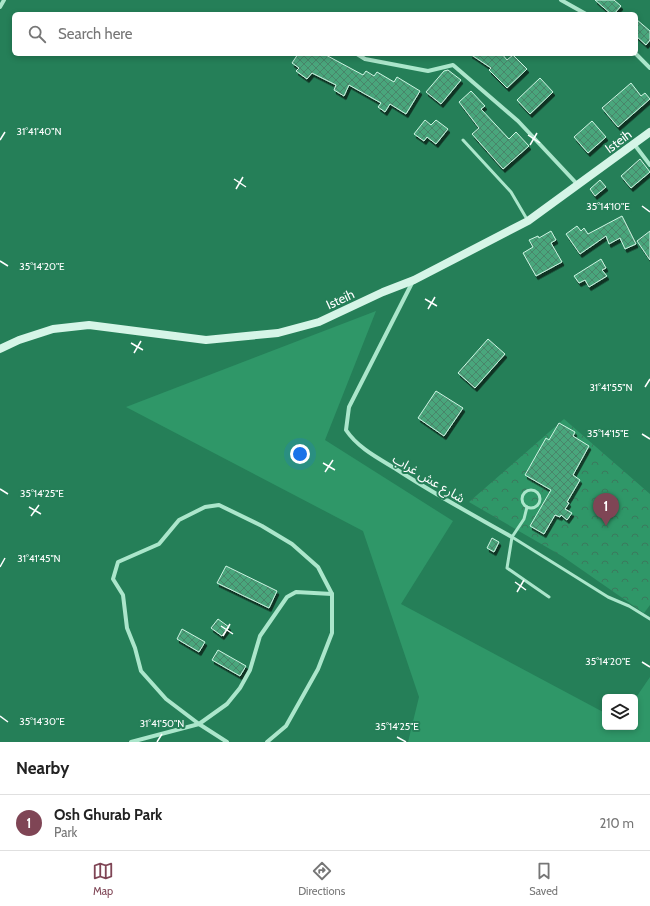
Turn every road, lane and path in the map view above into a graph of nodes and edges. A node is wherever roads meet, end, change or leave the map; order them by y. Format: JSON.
{"nodes":[{"id":1,"x":4,"y":0,"type":"edge"},
{"id":2,"x":561,"y":0,"type":"edge"},
{"id":3,"x":0,"y":7,"type":"edge"},
{"id":4,"x":582,"y":12,"type":"edge"},
{"id":5,"x":360,"y":56,"type":"edge"},
{"id":6,"x":638,"y":56,"type":"edge"},
{"id":7,"x":650,"y":68,"type":"edge"},
{"id":8,"x":650,"y":132,"type":"edge"},
{"id":9,"x":463,"y":140,"type":"dead end"},
{"id":10,"x":634,"y":144,"type":"junction"},
{"id":11,"x":650,"y":164,"type":"edge"},
{"id":12,"x":578,"y":185,"type":"junction"},
{"id":13,"x":528,"y":221,"type":"junction"},
{"id":14,"x":414,"y":280,"type":"junction"},
{"id":15,"x":0,"y":349,"type":"edge"},
{"id":16,"x":527,"y":507,"type":"junction"},
{"id":17,"x":512,"y":537,"type":"junction"},
{"id":18,"x":332,"y":594,"type":"junction"},
{"id":19,"x":550,"y":597,"type":"dead end"},
{"id":20,"x":650,"y":620,"type":"edge"},
{"id":21,"x":199,"y":724,"type":"junction"},
{"id":22,"x":131,"y":742,"type":"edge"},
{"id":23,"x":227,"y":742,"type":"edge"},
{"id":24,"x":267,"y":742,"type":"edge"}],
"edges":[{"from":1,"to":3,"type":"street"},
{"from":2,"to":4,"type":"street"},
{"from":5,"to":12,"type":"street"},
{"from":6,"to":7,"type":"street"},
{"from":8,"to":10,"type":"street","name":"Isteih"},
{"from":9,"to":13,"type":"lane"},
{"from":10,"to":11,"type":"street"},
{"from":10,"to":12,"type":"street","name":"Isteih"},
{"from":12,"to":13,"type":"street","name":"Isteih"},
{"from":13,"to":14,"type":"street","name":"Isteih"},
{"from":14,"to":15,"type":"street","name":"Isteih"},
{"from":14,"to":17,"type":"street","name":"شارع عش غراب"},
{"from":16,"to":16,"type":"lane"},
{"from":16,"to":17,"type":"lane"},
{"from":17,"to":19,"type":"lane"},
{"from":17,"to":20,"type":"lane","name":"شارع عش غراب"},
{"from":18,"to":21,"type":"street"},
{"from":18,"to":21,"type":"street"},
{"from":18,"to":24,"type":"street"},
{"from":21,"to":22,"type":"street"},
{"from":21,"to":23,"type":"street"}]}
